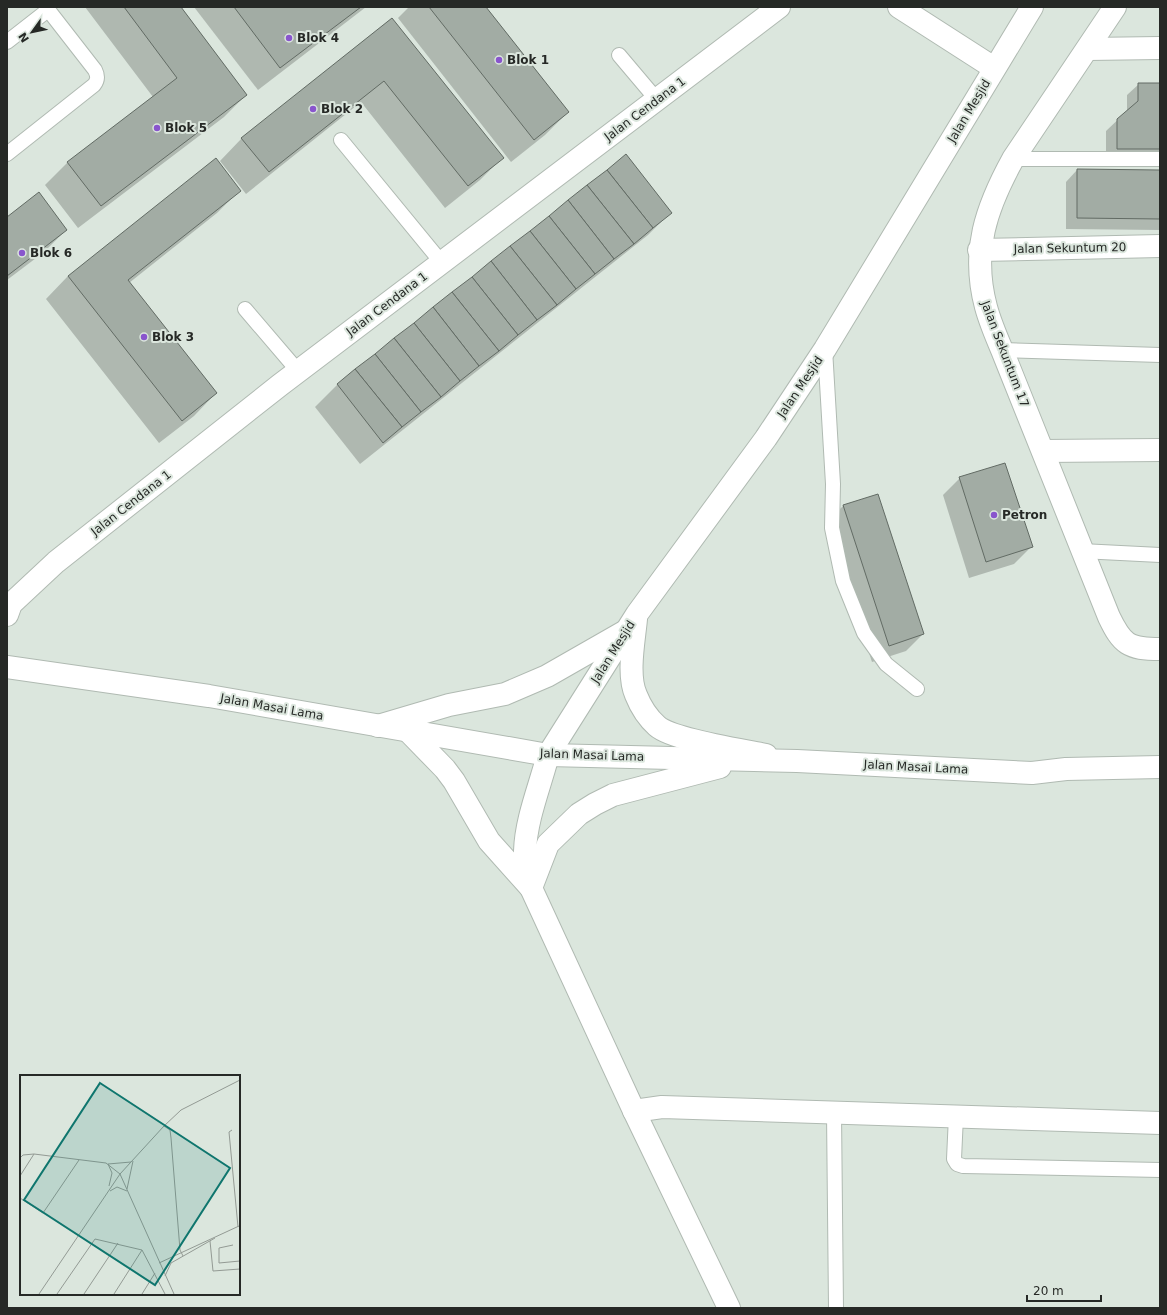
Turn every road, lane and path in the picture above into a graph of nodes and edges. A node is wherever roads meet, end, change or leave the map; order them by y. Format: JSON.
{"nodes":[{"id":1,"x":779,"y":7,"type":"edge"},
{"id":2,"x":900,"y":7,"type":"edge"},
{"id":3,"x":1032,"y":7,"type":"edge"},
{"id":4,"x":1115,"y":7,"type":"edge"},
{"id":5,"x":47,"y":8,"type":"edge"},
{"id":6,"x":7,"y":42,"type":"edge"},
{"id":7,"x":1160,"y":48,"type":"edge"},
{"id":8,"x":1088,"y":49,"type":"junction"},
{"id":9,"x":619,"y":55,"type":"dead end"},
{"id":10,"x":994,"y":68,"type":"junction"},
{"id":11,"x":657,"y":100,"type":"junction"},
{"id":12,"x":341,"y":140,"type":"dead end"},
{"id":13,"x":7,"y":154,"type":"edge"},
{"id":14,"x":1013,"y":159,"type":"junction"},
{"id":15,"x":1160,"y":159,"type":"edge"},
{"id":16,"x":1160,"y":246,"type":"edge"},
{"id":17,"x":979,"y":250,"type":"junction"},
{"id":18,"x":442,"y":262,"type":"junction"},
{"id":19,"x":245,"y":309,"type":"dead end"},
{"id":20,"x":826,"y":350,"type":"junction"},
{"id":21,"x":1002,"y":350,"type":"junction"},
{"id":22,"x":1160,"y":355,"type":"edge"},
{"id":23,"x":298,"y":372,"type":"junction"},
{"id":24,"x":1160,"y":450,"type":"edge"},
{"id":25,"x":1043,"y":451,"type":"junction"},
{"id":26,"x":1081,"y":551,"type":"junction"},
{"id":27,"x":1160,"y":555,"type":"edge"},
{"id":28,"x":637,"y":614,"type":"junction"},
{"id":29,"x":7,"y":615,"type":"edge"},
{"id":30,"x":625,"y":632,"type":"junction"},
{"id":31,"x":1160,"y":649,"type":"edge"},
{"id":32,"x":7,"y":667,"type":"edge"},
{"id":33,"x":917,"y":689,"type":"dead end"},
{"id":34,"x":378,"y":726,"type":"junction"},
{"id":35,"x":408,"y":731,"type":"junction"},
{"id":36,"x":548,"y":755,"type":"junction"},
{"id":37,"x":747,"y":760,"type":"junction"},
{"id":38,"x":797,"y":761,"type":"junction"},
{"id":39,"x":1160,"y":767,"type":"edge"},
{"id":40,"x":531,"y":888,"type":"junction"},
{"id":41,"x":634,"y":1111,"type":"junction"},
{"id":42,"x":834,"y":1113,"type":"junction"},
{"id":43,"x":956,"y":1116,"type":"junction"},
{"id":44,"x":1160,"y":1123,"type":"edge"},
{"id":45,"x":1160,"y":1170,"type":"edge"},
{"id":46,"x":729,"y":1308,"type":"edge"},
{"id":47,"x":836,"y":1308,"type":"edge"}],
"edges":[{"from":1,"to":11,"type":"street","name":"Jalan Cendana 1"},
{"from":2,"to":10,"type":"street"},
{"from":3,"to":10,"type":"street","name":"Jalan Mesjid"},
{"from":4,"to":8,"type":"street","name":"Jalan Sekuntum 17"},
{"from":5,"to":6,"type":"lane"},
{"from":5,"to":13,"type":"lane"},
{"from":7,"to":8,"type":"street"},
{"from":8,"to":14,"type":"street","name":"Jalan Sekuntum 17"},
{"from":9,"to":11,"type":"lane"},
{"from":10,"to":20,"type":"street","name":"Jalan Mesjid"},
{"from":11,"to":18,"type":"street","name":"Jalan Cendana 1"},
{"from":12,"to":18,"type":"lane"},
{"from":14,"to":15,"type":"lane"},
{"from":14,"to":17,"type":"street","name":"Jalan Sekuntum 17"},
{"from":16,"to":17,"type":"street","name":"Jalan Sekuntum 20"},
{"from":17,"to":21,"type":"street","name":"Jalan Sekuntum 17"},
{"from":18,"to":23,"type":"street","name":"Jalan Cendana 1"},
{"from":19,"to":23,"type":"lane"},
{"from":20,"to":28,"type":"street","name":"Jalan Mesjid"},
{"from":20,"to":33,"type":"lane"},
{"from":21,"to":22,"type":"lane"},
{"from":21,"to":25,"type":"street","name":"Jalan Sekuntum 17"},
{"from":23,"to":29,"type":"street","name":"Jalan Cendana 1"},
{"from":24,"to":25,"type":"street"},
{"from":25,"to":26,"type":"street","name":"Jalan Sekuntum 17"},
{"from":26,"to":27,"type":"lane"},
{"from":26,"to":31,"type":"street","name":"Jalan Sekuntum 17"},
{"from":28,"to":30,"type":"street","name":"Jalan Mesjid"},
{"from":28,"to":38,"type":"street"},
{"from":30,"to":34,"type":"street"},
{"from":30,"to":36,"type":"street","name":"Jalan Mesjid"},
{"from":32,"to":34,"type":"street","name":"Jalan Masai Lama"},
{"from":34,"to":35,"type":"street","name":"Jalan Masai Lama"},
{"from":35,"to":36,"type":"street","name":"Jalan Masai Lama"},
{"from":35,"to":40,"type":"street"},
{"from":36,"to":37,"type":"street","name":"Jalan Masai Lama"},
{"from":36,"to":40,"type":"street","name":"Jalan Mesjid"},
{"from":37,"to":38,"type":"street","name":"Jalan Masai Lama"},
{"from":37,"to":40,"type":"street"},
{"from":38,"to":39,"type":"street","name":"Jalan Masai Lama"},
{"from":40,"to":41,"type":"street"},
{"from":41,"to":42,"type":"street"},
{"from":41,"to":46,"type":"street"},
{"from":42,"to":43,"type":"street"},
{"from":42,"to":47,"type":"lane"},
{"from":43,"to":44,"type":"street"},
{"from":43,"to":45,"type":"lane"}]}
